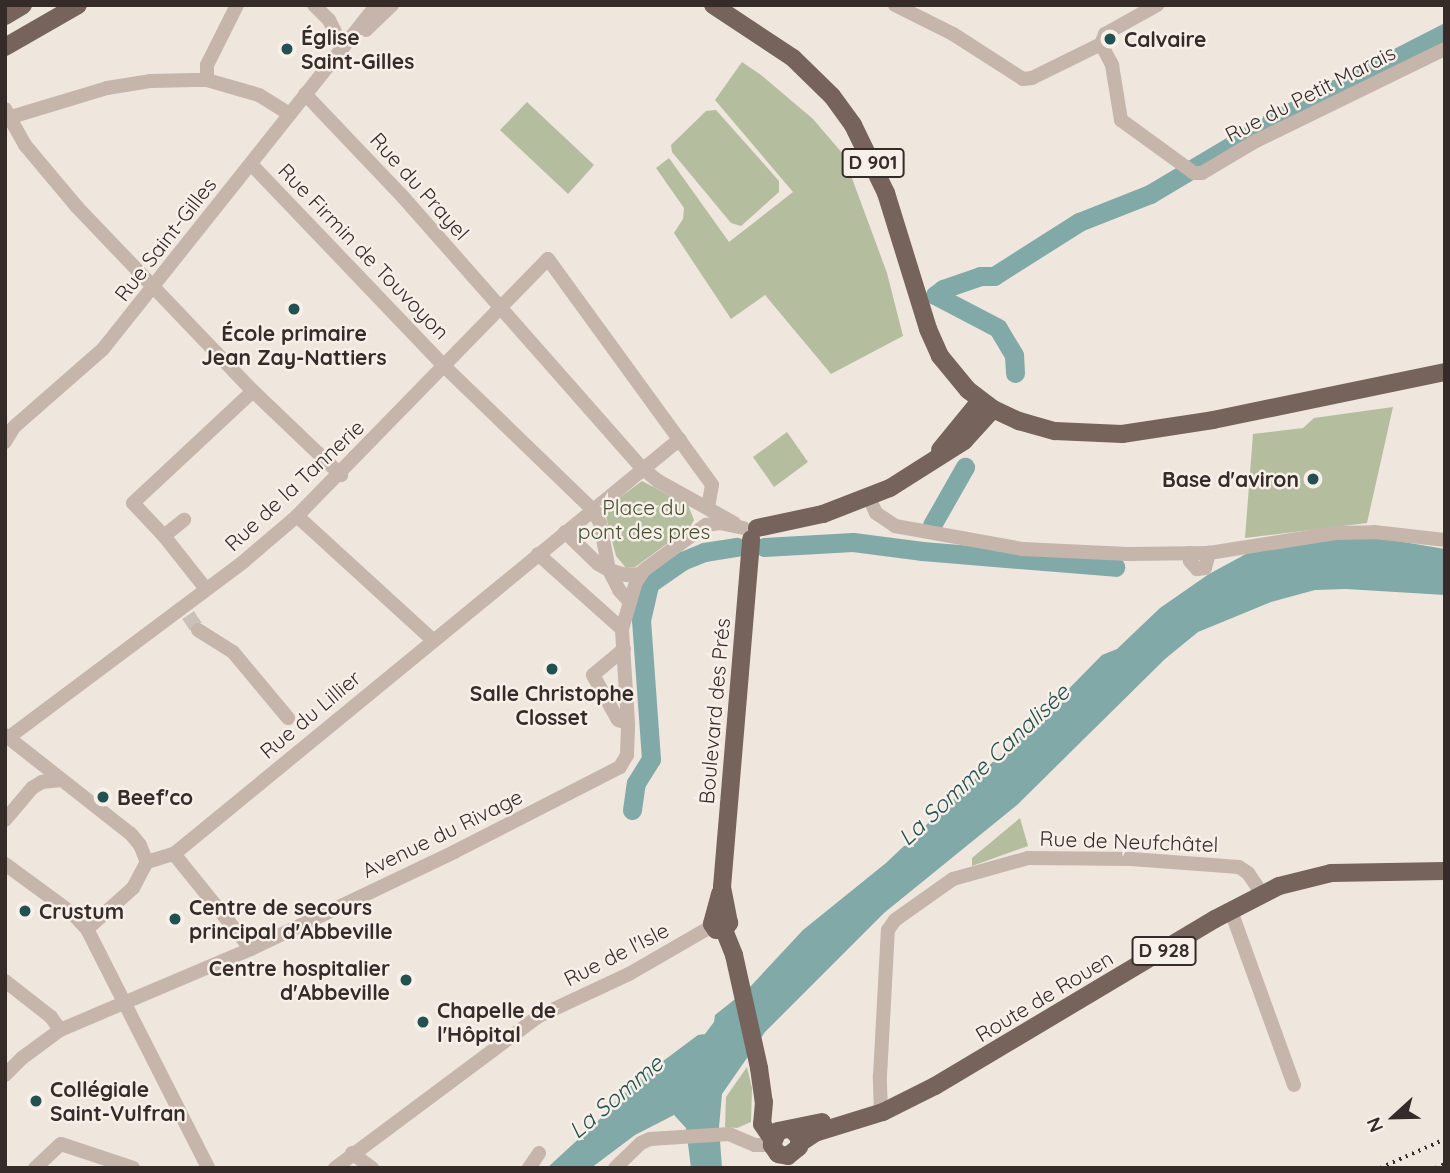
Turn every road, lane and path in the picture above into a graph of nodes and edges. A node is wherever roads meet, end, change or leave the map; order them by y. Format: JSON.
{"nodes":[{"id":1,"x":23,"y":5,"type":"edge"},
{"id":2,"x":78,"y":5,"type":"edge"},
{"id":3,"x":237,"y":5,"type":"edge"},
{"id":4,"x":314,"y":5,"type":"edge"},
{"id":5,"x":377,"y":5,"type":"edge"},
{"id":6,"x":392,"y":5,"type":"edge"},
{"id":7,"x":713,"y":5,"type":"edge"},
{"id":8,"x":895,"y":5,"type":"edge"},
{"id":9,"x":1157,"y":5,"type":"edge"},
{"id":10,"x":5,"y":16,"type":"edge"},
{"id":11,"x":1101,"y":44,"type":"junction"},
{"id":12,"x":5,"y":47,"type":"edge"},
{"id":13,"x":343,"y":48,"type":"junction"},
{"id":14,"x":1445,"y":49,"type":"edge"},
{"id":15,"x":207,"y":80,"type":"junction"},
{"id":16,"x":305,"y":94,"type":"junction"},
{"id":17,"x":8,"y":113,"type":"edge"},
{"id":18,"x":288,"y":113,"type":"junction"},
{"id":19,"x":251,"y":164,"type":"junction"},
{"id":20,"x":153,"y":288,"type":"junction"},
{"id":21,"x":502,"y":309,"type":"junction"},
{"id":22,"x":446,"y":368,"type":"junction"},
{"id":23,"x":1445,"y":372,"type":"edge"},
{"id":24,"x":954,"y":376,"type":"junction"},
{"id":25,"x":253,"y":391,"type":"junction"},
{"id":26,"x":987,"y":405,"type":"junction"},
{"id":27,"x":957,"y":428,"type":"junction"},
{"id":28,"x":680,"y":439,"type":"junction"},
{"id":29,"x":5,"y":442,"type":"edge"},
{"id":30,"x":930,"y":463,"type":"junction"},
{"id":31,"x":642,"y":468,"type":"junction"},
{"id":32,"x":341,"y":475,"type":"junction"},
{"id":33,"x":869,"y":498,"type":"junction"},
{"id":34,"x":702,"y":503,"type":"junction"},
{"id":35,"x":593,"y":510,"type":"junction"},
{"id":36,"x":297,"y":516,"type":"junction"},
{"id":37,"x":184,"y":520,"type":"dead end"},
{"id":38,"x":699,"y":529,"type":"junction"},
{"id":39,"x":747,"y":530,"type":"junction"},
{"id":40,"x":565,"y":532,"type":"junction"},
{"id":41,"x":164,"y":536,"type":"junction"},
{"id":42,"x":1445,"y":540,"type":"edge"},
{"id":43,"x":538,"y":554,"type":"junction"},
{"id":44,"x":609,"y":570,"type":"junction"},
{"id":45,"x":640,"y":574,"type":"junction"},
{"id":46,"x":206,"y":589,"type":"junction"},
{"id":47,"x":629,"y":601,"type":"junction"},
{"id":48,"x":198,"y":629,"type":"tunnel mouth"},
{"id":49,"x":622,"y":629,"type":"junction"},
{"id":50,"x":433,"y":640,"type":"junction"},
{"id":51,"x":624,"y":649,"type":"junction"},
{"id":52,"x":288,"y":718,"type":"dead end"},
{"id":53,"x":628,"y":723,"type":"junction"},
{"id":54,"x":7,"y":736,"type":"edge"},
{"id":55,"x":28,"y":755,"type":"junction"},
{"id":56,"x":61,"y":780,"type":"junction"},
{"id":57,"x":32,"y":788,"type":"junction"},
{"id":58,"x":5,"y":820,"type":"edge"},
{"id":59,"x":174,"y":854,"type":"junction"},
{"id":60,"x":147,"y":862,"type":"junction"},
{"id":61,"x":5,"y":864,"type":"edge"},
{"id":62,"x":1445,"y":871,"type":"edge"},
{"id":63,"x":1262,"y":894,"type":"junction"},
{"id":64,"x":1231,"y":911,"type":"junction"},
{"id":65,"x":719,"y":922,"type":"junction"},
{"id":66,"x":88,"y":929,"type":"junction"},
{"id":67,"x":251,"y":948,"type":"junction"},
{"id":68,"x":6,"y":984,"type":"edge"},
{"id":69,"x":126,"y":1003,"type":"junction"},
{"id":70,"x":60,"y":1030,"type":"junction"},
{"id":71,"x":5,"y":1075,"type":"edge"},
{"id":72,"x":1294,"y":1085,"type":"dead end"},
{"id":73,"x":880,"y":1110,"type":"junction"},
{"id":74,"x":733,"y":1135,"type":"junction"},
{"id":75,"x":780,"y":1145,"type":"edge"},
{"id":76,"x":352,"y":1153,"type":"junction"},
{"id":77,"x":539,"y":1153,"type":"dead end"},
{"id":78,"x":618,"y":1165,"type":"edge"},
{"id":79,"x":36,"y":1168,"type":"edge"},
{"id":80,"x":132,"y":1168,"type":"edge"},
{"id":81,"x":208,"y":1168,"type":"edge"},
{"id":82,"x":335,"y":1168,"type":"edge"},
{"id":83,"x":372,"y":1168,"type":"edge"},
{"id":84,"x":529,"y":1168,"type":"edge"}],
"edges":[{"from":1,"to":10,"type":"main road"},
{"from":2,"to":12,"type":"main road"},
{"from":3,"to":15,"type":"street"},
{"from":4,"to":13,"type":"street"},
{"from":5,"to":13,"type":"street","name":"Rue Saint-Gilles"},
{"from":6,"to":13,"type":"street","name":"Rue Saint-Gilles"},
{"from":7,"to":24,"type":"main road","number":"D 901"},
{"from":8,"to":11,"type":"street"},
{"from":9,"to":11,"type":"street"},
{"from":11,"to":14,"type":"street","name":"Rue du Petit Marais"},
{"from":13,"to":16,"type":"street","name":"Rue Saint-Gilles"},
{"from":15,"to":17,"type":"street"},
{"from":15,"to":18,"type":"street"},
{"from":16,"to":18,"type":"street","name":"Rue Saint-Gilles"},
{"from":16,"to":21,"type":"street","name":"Rue du Prayel"},
{"from":17,"to":20,"type":"street"},
{"from":18,"to":19,"type":"street","name":"Rue Saint-Gilles"},
{"from":19,"to":20,"type":"street","name":"Rue Saint-Gilles"},
{"from":19,"to":22,"type":"street","name":"Rue Firmin de Touvoyon"},
{"from":20,"to":25,"type":"street"},
{"from":20,"to":29,"type":"street","name":"Rue Saint-Gilles"},
{"from":21,"to":22,"type":"street","name":"Rue de la Tannerie"},
{"from":21,"to":28,"type":"street","name":"Rue de la Tannerie"},
{"from":21,"to":31,"type":"street","name":"Rue du Prayel"},
{"from":22,"to":32,"type":"street","name":"Rue de la Tannerie"},
{"from":22,"to":35,"type":"street","name":"Rue Firmin de Touvoyon"},
{"from":23,"to":26,"type":"main road","number":"D 901"},
{"from":24,"to":26,"type":"main road","number":"D 901"},
{"from":24,"to":27,"type":"main road"},
{"from":25,"to":32,"type":"street"},
{"from":25,"to":41,"type":"street"},
{"from":26,"to":27,"type":"main road"},
{"from":26,"to":30,"type":"main road"},
{"from":27,"to":30,"type":"main road"},
{"from":28,"to":31,"type":"street","name":"Rue du Lillier"},
{"from":28,"to":34,"type":"street"},
{"from":30,"to":33,"type":"main road"},
{"from":31,"to":34,"type":"street","name":"Rue du Prayel"},
{"from":31,"to":35,"type":"street","name":"Rue du Lillier"},
{"from":32,"to":36,"type":"street","name":"Rue de la Tannerie"},
{"from":33,"to":39,"type":"main road"},
{"from":33,"to":42,"type":"street"},
{"from":34,"to":38,"type":"street"},
{"from":34,"to":39,"type":"street","name":"Rue du Prayel"},
{"from":35,"to":40,"type":"street","name":"Rue du Lillier"},
{"from":35,"to":44,"type":"street"},
{"from":36,"to":46,"type":"street","name":"Rue de la Tannerie"},
{"from":36,"to":50,"type":"street"},
{"from":37,"to":41,"type":"street"},
{"from":38,"to":39,"type":"street"},
{"from":38,"to":45,"type":"street"},
{"from":39,"to":65,"type":"main road","name":"Boulevard des Prés"},
{"from":40,"to":43,"type":"street","name":"Rue du Lillier"},
{"from":40,"to":44,"type":"street"},
{"from":41,"to":46,"type":"street"},
{"from":43,"to":49,"type":"street"},
{"from":43,"to":50,"type":"street","name":"Rue du Lillier"},
{"from":44,"to":45,"type":"street"},
{"from":44,"to":47,"type":"street"},
{"from":45,"to":47,"type":"street","name":"Avenue du Rivage"},
{"from":46,"to":54,"type":"street","name":"Rue de la Tannerie"},
{"from":47,"to":49,"type":"street","name":"Avenue du Rivage"},
{"from":48,"to":52,"type":"street"},
{"from":49,"to":51,"type":"street","name":"Avenue du Rivage"},
{"from":50,"to":59,"type":"street","name":"Rue du Lillier"},
{"from":51,"to":53,"type":"street","name":"Avenue du Rivage"},
{"from":51,"to":53,"type":"street"},
{"from":53,"to":67,"type":"street","name":"Avenue du Rivage"},
{"from":54,"to":55,"type":"street"},
{"from":55,"to":56,"type":"street"},
{"from":55,"to":57,"type":"street"},
{"from":56,"to":57,"type":"street"},
{"from":56,"to":60,"type":"street"},
{"from":57,"to":58,"type":"street"},
{"from":59,"to":60,"type":"street","name":"Rue du Lillier"},
{"from":59,"to":67,"type":"street"},
{"from":60,"to":66,"type":"street"},
{"from":61,"to":66,"type":"street"},
{"from":62,"to":63,"type":"main road","name":"Route de Rouen","number":"D 928"},
{"from":63,"to":64,"type":"main road","name":"Route de Rouen","number":"D 928"},
{"from":63,"to":73,"type":"street","name":"Rue de Neufchâtel"},
{"from":64,"to":72,"type":"street"},
{"from":64,"to":73,"type":"main road","name":"Route de Rouen","number":"D 928"},
{"from":65,"to":75,"type":"main road","name":"Boulevard des Prés"},
{"from":65,"to":76,"type":"street","name":"Rue de l'Isle"},
{"from":66,"to":69,"type":"street"},
{"from":67,"to":69,"type":"street","name":"Avenue du Rivage"},
{"from":68,"to":70,"type":"street"},
{"from":69,"to":70,"type":"street","name":"Avenue du Rivage"},
{"from":69,"to":81,"type":"street"},
{"from":70,"to":71,"type":"street","name":"Avenue du Rivage"},
{"from":73,"to":75,"type":"main road","name":"Route de Rouen","number":"D 928"},
{"from":74,"to":75,"type":"street"},
{"from":74,"to":75,"type":"street"},
{"from":74,"to":78,"type":"street"},
{"from":76,"to":82,"type":"street","name":"Rue de l'Isle"},
{"from":76,"to":83,"type":"street"},
{"from":77,"to":84,"type":"street"},
{"from":79,"to":80,"type":"street"}]}
